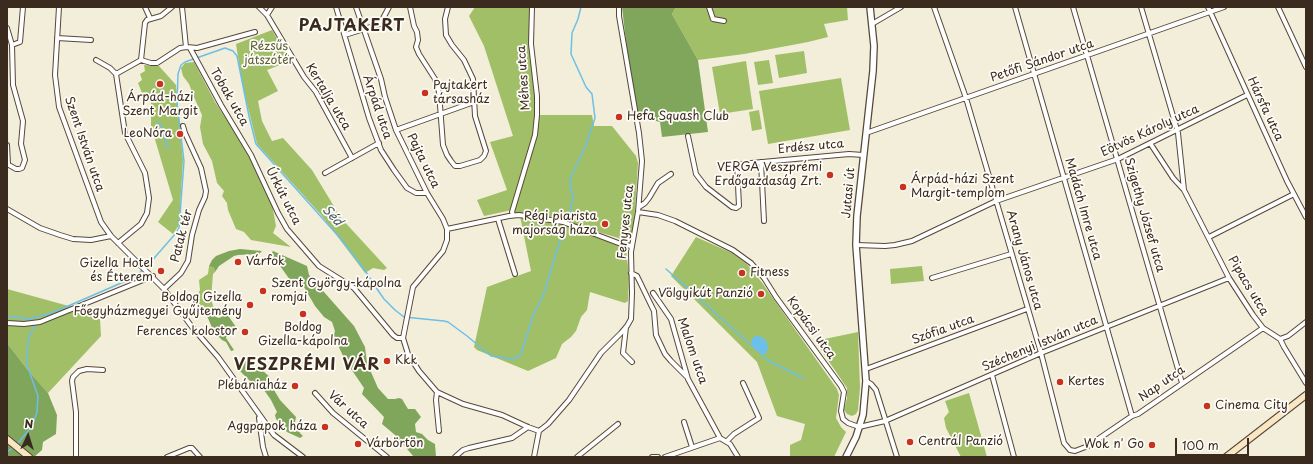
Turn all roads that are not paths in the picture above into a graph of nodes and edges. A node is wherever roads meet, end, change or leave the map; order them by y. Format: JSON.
{"nodes":[{"id":1,"x":23,"y":7,"type":"edge"},
{"id":2,"x":59,"y":7,"type":"edge"},
{"id":3,"x":145,"y":7,"type":"edge"},
{"id":4,"x":172,"y":7,"type":"edge"},
{"id":5,"x":182,"y":7,"type":"edge"},
{"id":6,"x":259,"y":7,"type":"edge"},
{"id":7,"x":272,"y":7,"type":"edge"},
{"id":8,"x":336,"y":7,"type":"edge"},
{"id":9,"x":356,"y":7,"type":"edge"},
{"id":10,"x":389,"y":7,"type":"edge"},
{"id":11,"x":410,"y":7,"type":"edge"},
{"id":12,"x":448,"y":7,"type":"edge"},
{"id":13,"x":532,"y":7,"type":"edge"},
{"id":14,"x":619,"y":7,"type":"edge"},
{"id":15,"x":709,"y":7,"type":"edge"},
{"id":16,"x":870,"y":7,"type":"edge"},
{"id":17,"x":901,"y":7,"type":"edge"},
{"id":18,"x":934,"y":7,"type":"edge"},
{"id":19,"x":1015,"y":7,"type":"edge"},
{"id":20,"x":1073,"y":7,"type":"edge"},
{"id":21,"x":1141,"y":7,"type":"edge"},
{"id":22,"x":1208,"y":7,"type":"edge"},
{"id":23,"x":1224,"y":7,"type":"edge"},
{"id":24,"x":1278,"y":7,"type":"edge"},
{"id":25,"x":1210,"y":12,"type":"junction"},
{"id":26,"x":266,"y":15,"type":"junction"},
{"id":27,"x":150,"y":18,"type":"junction"},
{"id":28,"x":724,"y":21,"type":"dead end"},
{"id":29,"x":872,"y":24,"type":"junction"},
{"id":30,"x":7,"y":28,"type":"edge"},
{"id":31,"x":363,"y":30,"type":"junction"},
{"id":32,"x":255,"y":32,"type":"dead end"},
{"id":33,"x":1150,"y":33,"type":"junction"},
{"id":34,"x":345,"y":35,"type":"junction"},
{"id":35,"x":57,"y":38,"type":"junction"},
{"id":36,"x":91,"y":40,"type":"dead end"},
{"id":37,"x":12,"y":45,"type":"junction"},
{"id":38,"x":188,"y":47,"type":"junction"},
{"id":39,"x":1087,"y":55,"type":"junction"},
{"id":40,"x":96,"y":60,"type":"dead end"},
{"id":41,"x":141,"y":60,"type":"junction"},
{"id":42,"x":1306,"y":67,"type":"edge"},
{"id":43,"x":116,"y":74,"type":"junction"},
{"id":44,"x":1034,"y":74,"type":"junction"},
{"id":45,"x":1247,"y":95,"type":"junction"},
{"id":46,"x":966,"y":98,"type":"junction"},
{"id":47,"x":474,"y":102,"type":"junction"},
{"id":48,"x":440,"y":114,"type":"junction"},
{"id":49,"x":183,"y":126,"type":"dead end"},
{"id":50,"x":396,"y":130,"type":"junction"},
{"id":51,"x":1177,"y":130,"type":"junction"},
{"id":52,"x":866,"y":133,"type":"junction"},
{"id":53,"x":688,"y":136,"type":"dead end"},
{"id":54,"x":379,"y":143,"type":"junction"},
{"id":55,"x":1150,"y":143,"type":"junction"},
{"id":56,"x":7,"y":145,"type":"edge"},
{"id":57,"x":252,"y":155,"type":"joint"},
{"id":58,"x":863,"y":155,"type":"junction"},
{"id":59,"x":352,"y":158,"type":"junction"},
{"id":60,"x":1118,"y":159,"type":"junction"},
{"id":61,"x":761,"y":162,"type":"junction"},
{"id":62,"x":7,"y":164,"type":"edge"},
{"id":63,"x":737,"y":164,"type":"junction"},
{"id":64,"x":730,"y":165,"type":"dead end"},
{"id":65,"x":324,"y":173,"type":"dead end"},
{"id":66,"x":671,"y":174,"type":"dead end"},
{"id":67,"x":1063,"y":178,"type":"junction"},
{"id":68,"x":1184,"y":190,"type":"junction"},
{"id":69,"x":427,"y":193,"type":"junction"},
{"id":70,"x":1294,"y":194,"type":"junction"},
{"id":71,"x":996,"y":201,"type":"junction"},
{"id":72,"x":639,"y":207,"type":"junction"},
{"id":73,"x":7,"y":209,"type":"edge"},
{"id":74,"x":638,"y":212,"type":"junction"},
{"id":75,"x":513,"y":215,"type":"junction"},
{"id":76,"x":1306,"y":217,"type":"edge"},
{"id":77,"x":498,"y":219,"type":"junction"},
{"id":78,"x":764,"y":221,"type":"dead end"},
{"id":79,"x":447,"y":229,"type":"junction"},
{"id":80,"x":111,"y":236,"type":"junction"},
{"id":81,"x":1209,"y":237,"type":"junction"},
{"id":82,"x":118,"y":243,"type":"junction"},
{"id":83,"x":856,"y":245,"type":"junction"},
{"id":84,"x":631,"y":246,"type":"junction"},
{"id":85,"x":1011,"y":254,"type":"junction"},
{"id":86,"x":631,"y":273,"type":"junction"},
{"id":87,"x":515,"y":274,"type":"dead end"},
{"id":88,"x":153,"y":276,"type":"junction"},
{"id":89,"x":932,"y":278,"type":"dead end"},
{"id":90,"x":1229,"y":278,"type":"junction"},
{"id":91,"x":164,"y":289,"type":"junction"},
{"id":92,"x":653,"y":293,"type":"dead end"},
{"id":93,"x":1160,"y":305,"type":"junction"},
{"id":94,"x":1027,"y":309,"type":"junction"},
{"id":95,"x":7,"y":322,"type":"edge"},
{"id":96,"x":1306,"y":322,"type":"edge"},
{"id":97,"x":1107,"y":326,"type":"junction"},
{"id":98,"x":626,"y":327,"type":"junction"},
{"id":99,"x":1263,"y":328,"type":"junction"},
{"id":100,"x":403,"y":338,"type":"junction"},
{"id":101,"x":1280,"y":339,"type":"junction"},
{"id":102,"x":1040,"y":353,"type":"junction"},
{"id":103,"x":632,"y":362,"type":"dead end"},
{"id":104,"x":866,"y":369,"type":"junction"},
{"id":105,"x":103,"y":370,"type":"dead end"},
{"id":106,"x":992,"y":375,"type":"junction"},
{"id":107,"x":688,"y":378,"type":"junction"},
{"id":108,"x":866,"y":381,"type":"junction"},
{"id":109,"x":743,"y":383,"type":"dead end"},
{"id":110,"x":1182,"y":383,"type":"junction"},
{"id":111,"x":1306,"y":383,"type":"edge"},
{"id":112,"x":437,"y":392,"type":"junction"},
{"id":113,"x":315,"y":394,"type":"dead end"},
{"id":114,"x":1306,"y":396,"type":"edge"},
{"id":115,"x":258,"y":415,"type":"junction"},
{"id":116,"x":1132,"y":416,"type":"junction"},
{"id":117,"x":885,"y":421,"type":"junction"},
{"id":118,"x":684,"y":422,"type":"dead end"},
{"id":119,"x":618,"y":424,"type":"dead end"},
{"id":120,"x":528,"y":427,"type":"junction"},
{"id":121,"x":859,"y":427,"type":"junction"},
{"id":122,"x":539,"y":430,"type":"junction"},
{"id":123,"x":439,"y":431,"type":"dead end"},
{"id":124,"x":720,"y":438,"type":"junction"},
{"id":125,"x":7,"y":439,"type":"edge"},
{"id":126,"x":727,"y":441,"type":"junction"},
{"id":127,"x":692,"y":447,"type":"junction"},
{"id":128,"x":1070,"y":450,"type":"joint"},
{"id":129,"x":29,"y":457,"type":"edge"},
{"id":130,"x":76,"y":457,"type":"edge"},
{"id":131,"x":167,"y":457,"type":"edge"},
{"id":132,"x":200,"y":457,"type":"edge"},
{"id":133,"x":266,"y":457,"type":"edge"},
{"id":134,"x":303,"y":457,"type":"edge"},
{"id":135,"x":387,"y":457,"type":"edge"},
{"id":136,"x":455,"y":457,"type":"edge"},
{"id":137,"x":534,"y":457,"type":"edge"},
{"id":138,"x":578,"y":457,"type":"edge"},
{"id":139,"x":652,"y":457,"type":"edge"},
{"id":140,"x":658,"y":457,"type":"edge"},
{"id":141,"x":667,"y":457,"type":"edge"},
{"id":142,"x":738,"y":457,"type":"edge"},
{"id":143,"x":846,"y":457,"type":"edge"},
{"id":144,"x":897,"y":457,"type":"edge"},
{"id":145,"x":1014,"y":457,"type":"edge"},
{"id":146,"x":1226,"y":457,"type":"edge"}],
"edges":[{"from":1,"to":37,"type":"street"},
{"from":2,"to":35,"type":"street","name":"Szent István utca"},
{"from":3,"to":27,"type":"street"},
{"from":4,"to":27,"type":"street"},
{"from":5,"to":38,"type":"street"},
{"from":6,"to":26,"type":"street","name":"Kertalja utca"},
{"from":7,"to":26,"type":"street"},
{"from":8,"to":34,"type":"street","name":"Árpád utca"},
{"from":9,"to":31,"type":"street","name":"Pajta utca"},
{"from":10,"to":31,"type":"street"},
{"from":11,"to":48,"type":"street"},
{"from":12,"to":47,"type":"street"},
{"from":13,"to":75,"type":"street","name":"Méhes utca"},
{"from":14,"to":72,"type":"street","name":"Fenyves utca"},
{"from":15,"to":28,"type":"street"},
{"from":16,"to":29,"type":"street","name":"Jutasi út"},
{"from":17,"to":29,"type":"street"},
{"from":18,"to":46,"type":"street","name":"Arany János utca"},
{"from":19,"to":44,"type":"street","name":"Madách Imre utca"},
{"from":20,"to":39,"type":"street","name":"Szigethy József utca"},
{"from":21,"to":33,"type":"street","name":"Pipacs utca"},
{"from":22,"to":25,"type":"street","name":"Hársfa utca"},
{"from":23,"to":25,"type":"street","name":"Petőfi Sándor utca"},
{"from":24,"to":42,"type":"street"},
{"from":25,"to":33,"type":"street","name":"Petőfi Sándor utca"},
{"from":25,"to":45,"type":"street","name":"Hársfa utca"},
{"from":26,"to":59,"type":"street","name":"Kertalja utca"},
{"from":27,"to":41,"type":"street"},
{"from":29,"to":52,"type":"street","name":"Jutasi út"},
{"from":30,"to":37,"type":"street"},
{"from":31,"to":34,"type":"street"},
{"from":31,"to":50,"type":"street","name":"Pajta utca"},
{"from":32,"to":38,"type":"street"},
{"from":33,"to":39,"type":"street","name":"Petőfi Sándor utca"},
{"from":33,"to":51,"type":"street","name":"Pipacs utca"},
{"from":34,"to":54,"type":"street","name":"Árpád utca"},
{"from":35,"to":36,"type":"street"},
{"from":35,"to":80,"type":"street","name":"Szent István utca"},
{"from":37,"to":62,"type":"street"},
{"from":38,"to":41,"type":"street"},
{"from":38,"to":57,"type":"street","name":"Tobak utca"},
{"from":39,"to":44,"type":"street","name":"Petőfi Sándor utca"},
{"from":39,"to":60,"type":"street","name":"Szigethy József utca"},
{"from":40,"to":43,"type":"street"},
{"from":41,"to":43,"type":"street"},
{"from":43,"to":82,"type":"street"},
{"from":44,"to":46,"type":"street","name":"Petőfi Sándor utca"},
{"from":44,"to":67,"type":"street","name":"Madách Imre utca"},
{"from":45,"to":51,"type":"street","name":"Eötvös Károly utca"},
{"from":45,"to":70,"type":"street","name":"Hársfa utca"},
{"from":46,"to":52,"type":"street","name":"Petőfi Sándor utca"},
{"from":46,"to":71,"type":"street","name":"Arany János utca"},
{"from":47,"to":48,"type":"street"},
{"from":47,"to":48,"type":"street"},
{"from":48,"to":50,"type":"street"},
{"from":49,"to":91,"type":"street","name":"Patak tér"},
{"from":50,"to":69,"type":"street","name":"Pajta utca"},
{"from":51,"to":55,"type":"street","name":"Eötvös Károly utca"},
{"from":51,"to":68,"type":"street","name":"Pipacs utca"},
{"from":52,"to":58,"type":"street","name":"Jutasi út"},
{"from":53,"to":63,"type":"street"},
{"from":54,"to":59,"type":"street"},
{"from":54,"to":69,"type":"street","name":"Árpád utca"},
{"from":55,"to":60,"type":"street","name":"Eötvös Károly utca"},
{"from":55,"to":68,"type":"street","name":"Pipacs utca"},
{"from":56,"to":62,"type":"street"},
{"from":57,"to":100,"type":"street","name":"Úrkút utca"},
{"from":58,"to":61,"type":"street","name":"Erdész utca"},
{"from":58,"to":83,"type":"street","name":"Jutasi út"},
{"from":59,"to":65,"type":"street"},
{"from":60,"to":67,"type":"street","name":"Eötvös Károly utca"},
{"from":60,"to":93,"type":"street","name":"Szigethy József utca"},
{"from":61,"to":63,"type":"street","name":"Erdész utca"},
{"from":61,"to":78,"type":"street"},
{"from":63,"to":64,"type":"street","name":"Erdész utca"},
{"from":66,"to":72,"type":"street"},
{"from":67,"to":71,"type":"street","name":"Eötvös Károly utca"},
{"from":67,"to":97,"type":"street","name":"Madách Imre utca"},
{"from":68,"to":81,"type":"street","name":"Pipacs utca"},
{"from":69,"to":79,"type":"street","name":"Pajta utca"},
{"from":70,"to":76,"type":"street","name":"Hársfa utca"},
{"from":70,"to":81,"type":"street"},
{"from":71,"to":83,"type":"street","name":"Eötvös Károly utca"},
{"from":71,"to":85,"type":"street","name":"Arany János utca"},
{"from":72,"to":74,"type":"street","name":"Fenyves utca"},
{"from":73,"to":80,"type":"street"},
{"from":74,"to":84,"type":"street","name":"Fenyves utca"},
{"from":74,"to":121,"type":"street","name":"Kopácsi utca"},
{"from":75,"to":77,"type":"street"},
{"from":75,"to":84,"type":"street"},
{"from":77,"to":79,"type":"street"},
{"from":77,"to":87,"type":"street"},
{"from":79,"to":100,"type":"street"},
{"from":80,"to":82,"type":"street","name":"Szent István utca"},
{"from":81,"to":90,"type":"street","name":"Pipacs utca"},
{"from":82,"to":88,"type":"street","name":"Szent István utca"},
{"from":83,"to":104,"type":"street","name":"Jutasi út"},
{"from":84,"to":86,"type":"street","name":"Fenyves utca"},
{"from":85,"to":89,"type":"street"},
{"from":85,"to":94,"type":"street","name":"Arany János utca"},
{"from":86,"to":98,"type":"street","name":"Fenyves utca"},
{"from":86,"to":107,"type":"street"},
{"from":88,"to":91,"type":"street","name":"Szent István utca"},
{"from":88,"to":95,"type":"street"},
{"from":90,"to":93,"type":"street","name":"Széchenyi István utca"},
{"from":90,"to":99,"type":"street","name":"Pipacs utca"},
{"from":91,"to":115,"type":"street","name":"Szent István utca"},
{"from":92,"to":107,"type":"street","name":"Malom utca"},
{"from":93,"to":97,"type":"street","name":"Széchenyi István utca"},
{"from":93,"to":110,"type":"street","name":"Szigethy József utca"},
{"from":94,"to":102,"type":"street","name":"Arany János utca"},
{"from":94,"to":104,"type":"street","name":"Szófia utca"},
{"from":96,"to":101,"type":"street"},
{"from":97,"to":102,"type":"street","name":"Széchenyi István utca"},
{"from":97,"to":116,"type":"street","name":"Madách Imre utca"},
{"from":98,"to":103,"type":"street"},
{"from":98,"to":122,"type":"street","name":"Fenyves utca"},
{"from":99,"to":101,"type":"street","name":"Pipacs utca"},
{"from":99,"to":110,"type":"street","name":"Nap utca"},
{"from":100,"to":112,"type":"street"},
{"from":101,"to":111,"type":"street","name":"Pipacs utca"},
{"from":102,"to":106,"type":"street","name":"Széchenyi István utca"},
{"from":102,"to":128,"type":"street","name":"Arany János utca"},
{"from":104,"to":108,"type":"street","name":"Jutasi út"},
{"from":105,"to":130,"type":"street"},
{"from":106,"to":117,"type":"street","name":"Széchenyi István utca"},
{"from":106,"to":145,"type":"street"},
{"from":107,"to":124,"type":"street","name":"Malom utca"},
{"from":108,"to":117,"type":"street"},
{"from":108,"to":121,"type":"street","name":"Jutasi út"},
{"from":109,"to":126,"type":"street"},
{"from":110,"to":116,"type":"street","name":"Nap utca"},
{"from":112,"to":120,"type":"street"},
{"from":112,"to":123,"type":"street"},
{"from":113,"to":135,"type":"street","name":"Vár utca"},
{"from":114,"to":146,"type":"main road"},
{"from":115,"to":133,"type":"street"},
{"from":115,"to":134,"type":"street","name":"Szent István utca"},
{"from":116,"to":128,"type":"street","name":"Nap utca"},
{"from":117,"to":121,"type":"street","name":"Széchenyi István utca"},
{"from":117,"to":144,"type":"street"},
{"from":118,"to":127,"type":"street"},
{"from":119,"to":138,"type":"street"},
{"from":120,"to":122,"type":"street"},
{"from":120,"to":136,"type":"street"},
{"from":121,"to":143,"type":"street","name":"Jutasi út"},
{"from":122,"to":137,"type":"street"},
{"from":124,"to":126,"type":"street"},
{"from":124,"to":127,"type":"street"},
{"from":125,"to":129,"type":"main road"},
{"from":126,"to":142,"type":"street"},
{"from":127,"to":141,"type":"street"},
{"from":131,"to":132,"type":"street"},
{"from":139,"to":140,"type":"street"}]}
